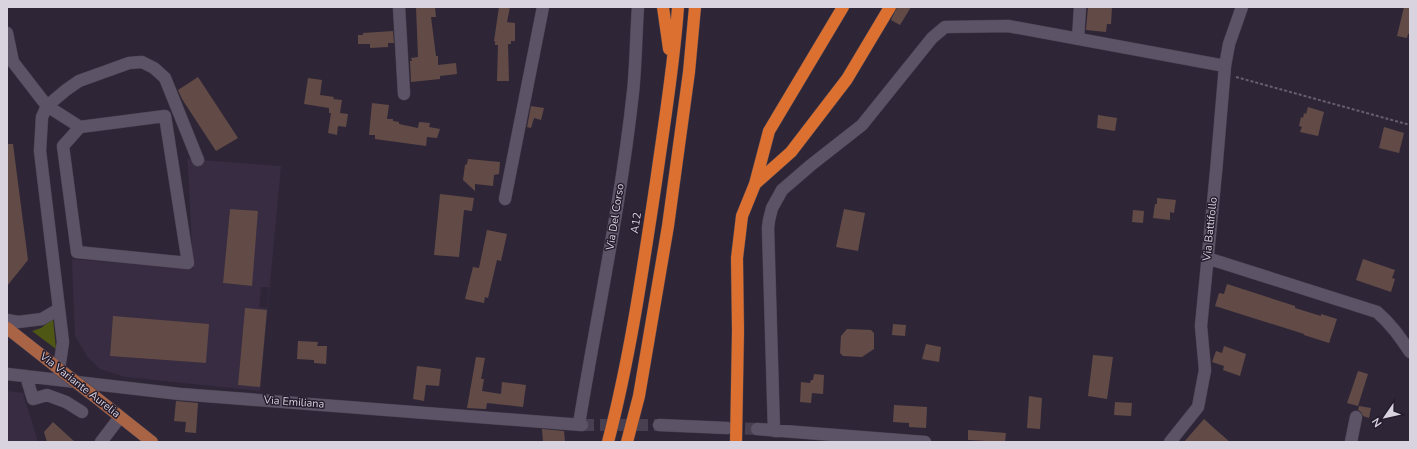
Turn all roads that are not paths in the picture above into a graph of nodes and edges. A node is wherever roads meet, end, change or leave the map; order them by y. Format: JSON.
{"nodes":[{"id":1,"x":399,"y":7,"type":"edge"},
{"id":2,"x":542,"y":7,"type":"edge"},
{"id":3,"x":638,"y":7,"type":"edge"},
{"id":4,"x":663,"y":7,"type":"edge"},
{"id":5,"x":678,"y":7,"type":"edge"},
{"id":6,"x":695,"y":7,"type":"edge"},
{"id":7,"x":843,"y":7,"type":"edge"},
{"id":8,"x":890,"y":7,"type":"edge"},
{"id":9,"x":1080,"y":7,"type":"edge"},
{"id":10,"x":1242,"y":7,"type":"edge"},
{"id":11,"x":7,"y":32,"type":"edge"},
{"id":12,"x":1078,"y":39,"type":"junction"},
{"id":13,"x":1225,"y":66,"type":"junction"},
{"id":14,"x":672,"y":70,"type":"junction"},
{"id":15,"x":404,"y":94,"type":"dead end"},
{"id":16,"x":47,"y":106,"type":"junction"},
{"id":17,"x":80,"y":127,"type":"junction"},
{"id":18,"x":198,"y":160,"type":"dead end"},
{"id":19,"x":755,"y":184,"type":"junction"},
{"id":20,"x":505,"y":199,"type":"dead end"},
{"id":21,"x":1207,"y":258,"type":"junction"},
{"id":22,"x":59,"y":309,"type":"junction"},
{"id":23,"x":7,"y":320,"type":"edge"},
{"id":24,"x":7,"y":328,"type":"edge"},
{"id":25,"x":1410,"y":352,"type":"edge"},
{"id":26,"x":59,"y":368,"type":"junction"},
{"id":27,"x":7,"y":374,"type":"edge"},
{"id":28,"x":26,"y":376,"type":"junction"},
{"id":29,"x":82,"y":412,"type":"dead end"},
{"id":30,"x":120,"y":417,"type":"junction"},
{"id":31,"x":1356,"y":417,"type":"dead end"},
{"id":32,"x":580,"y":425,"type":"joint"},
{"id":33,"x":659,"y":425,"type":"tunnel mouth"},
{"id":34,"x":727,"y":428,"type":"tunnel mouth"},
{"id":35,"x":757,"y":429,"type":"tunnel mouth"},
{"id":36,"x":774,"y":430,"type":"junction"},
{"id":37,"x":102,"y":442,"type":"edge"},
{"id":38,"x":152,"y":442,"type":"edge"},
{"id":39,"x":608,"y":442,"type":"edge"},
{"id":40,"x":627,"y":442,"type":"edge"},
{"id":41,"x":736,"y":442,"type":"edge"},
{"id":42,"x":925,"y":442,"type":"edge"},
{"id":43,"x":1170,"y":442,"type":"edge"},
{"id":44,"x":1351,"y":442,"type":"edge"}],
"edges":[{"from":1,"to":15,"type":"street"},
{"from":2,"to":20,"type":"street"},
{"from":3,"to":32,"type":"street","name":"Via Del Corso"},
{"from":4,"to":14,"type":"highway"},
{"from":5,"to":14,"type":"highway","name":"A12","number":"A12"},
{"from":6,"to":40,"type":"highway"},
{"from":7,"to":19,"type":"highway"},
{"from":8,"to":19,"type":"highway"},
{"from":9,"to":12,"type":"street"},
{"from":10,"to":13,"type":"street","name":"Via Battifollo"},
{"from":11,"to":16,"type":"street"},
{"from":12,"to":13,"type":"street"},
{"from":12,"to":36,"type":"street"},
{"from":13,"to":21,"type":"street","name":"Via Battifollo"},
{"from":14,"to":39,"type":"highway","name":"A12","number":"A12"},
{"from":16,"to":17,"type":"street"},
{"from":16,"to":18,"type":"street"},
{"from":16,"to":22,"type":"street"},
{"from":17,"to":17,"type":"street"},
{"from":19,"to":41,"type":"highway"},
{"from":21,"to":25,"type":"street"},
{"from":21,"to":43,"type":"street","name":"Via Battifollo"},
{"from":22,"to":23,"type":"street"},
{"from":22,"to":26,"type":"street"},
{"from":24,"to":26,"type":"main road","name":"Via Variante Aurelia"},
{"from":26,"to":30,"type":"main road","name":"Via Variante Aurelia","bridge":true},
{"from":27,"to":28,"type":"street","name":"Via Emiliana"},
{"from":28,"to":29,"type":"street"},
{"from":28,"to":32,"type":"street","name":"Via Emiliana"},
{"from":30,"to":37,"type":"street"},
{"from":30,"to":38,"type":"main road","name":"Via Variante Aurelia"},
{"from":31,"to":44,"type":"street"},
{"from":33,"to":34,"type":"street"},
{"from":35,"to":36,"type":"street"},
{"from":36,"to":42,"type":"street"}]}
